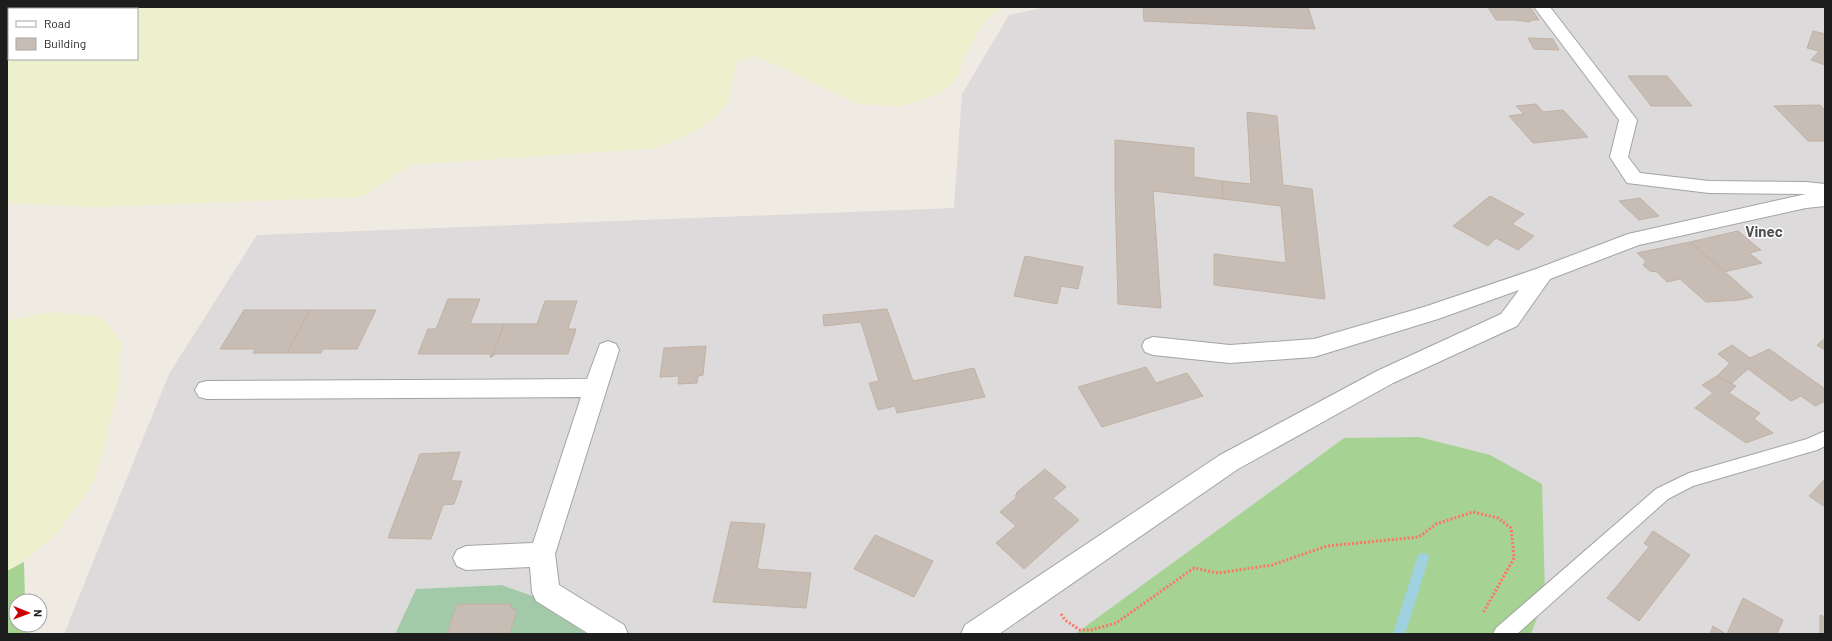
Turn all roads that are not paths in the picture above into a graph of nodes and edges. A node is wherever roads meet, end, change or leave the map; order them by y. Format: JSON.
{"nodes":[{"id":1,"x":1542,"y":7,"type":"edge"},
{"id":2,"x":1825,"y":190,"type":"edge"},
{"id":3,"x":1825,"y":199,"type":"edge"},
{"id":4,"x":1543,"y":274,"type":"junction"},
{"id":5,"x":1154,"y":346,"type":"dead end"},
{"id":6,"x":608,"y":350,"type":"dead end"},
{"id":7,"x":596,"y":388,"type":"junction"},
{"id":8,"x":207,"y":390,"type":"dead end"},
{"id":9,"x":1825,"y":438,"type":"edge"},
{"id":10,"x":542,"y":554,"type":"junction"},
{"id":11,"x":466,"y":558,"type":"dead end"},
{"id":12,"x":614,"y":634,"type":"edge"},
{"id":13,"x":975,"y":634,"type":"edge"},
{"id":14,"x":1503,"y":634,"type":"edge"}],
"edges":[{"from":1,"to":2,"type":"street"},
{"from":3,"to":4,"type":"street"},
{"from":4,"to":5,"type":"street"},
{"from":4,"to":13,"type":"street"},
{"from":6,"to":7,"type":"street"},
{"from":7,"to":8,"type":"street"},
{"from":7,"to":10,"type":"street"},
{"from":9,"to":14,"type":"lane"},
{"from":10,"to":11,"type":"street"},
{"from":10,"to":12,"type":"street"}]}
